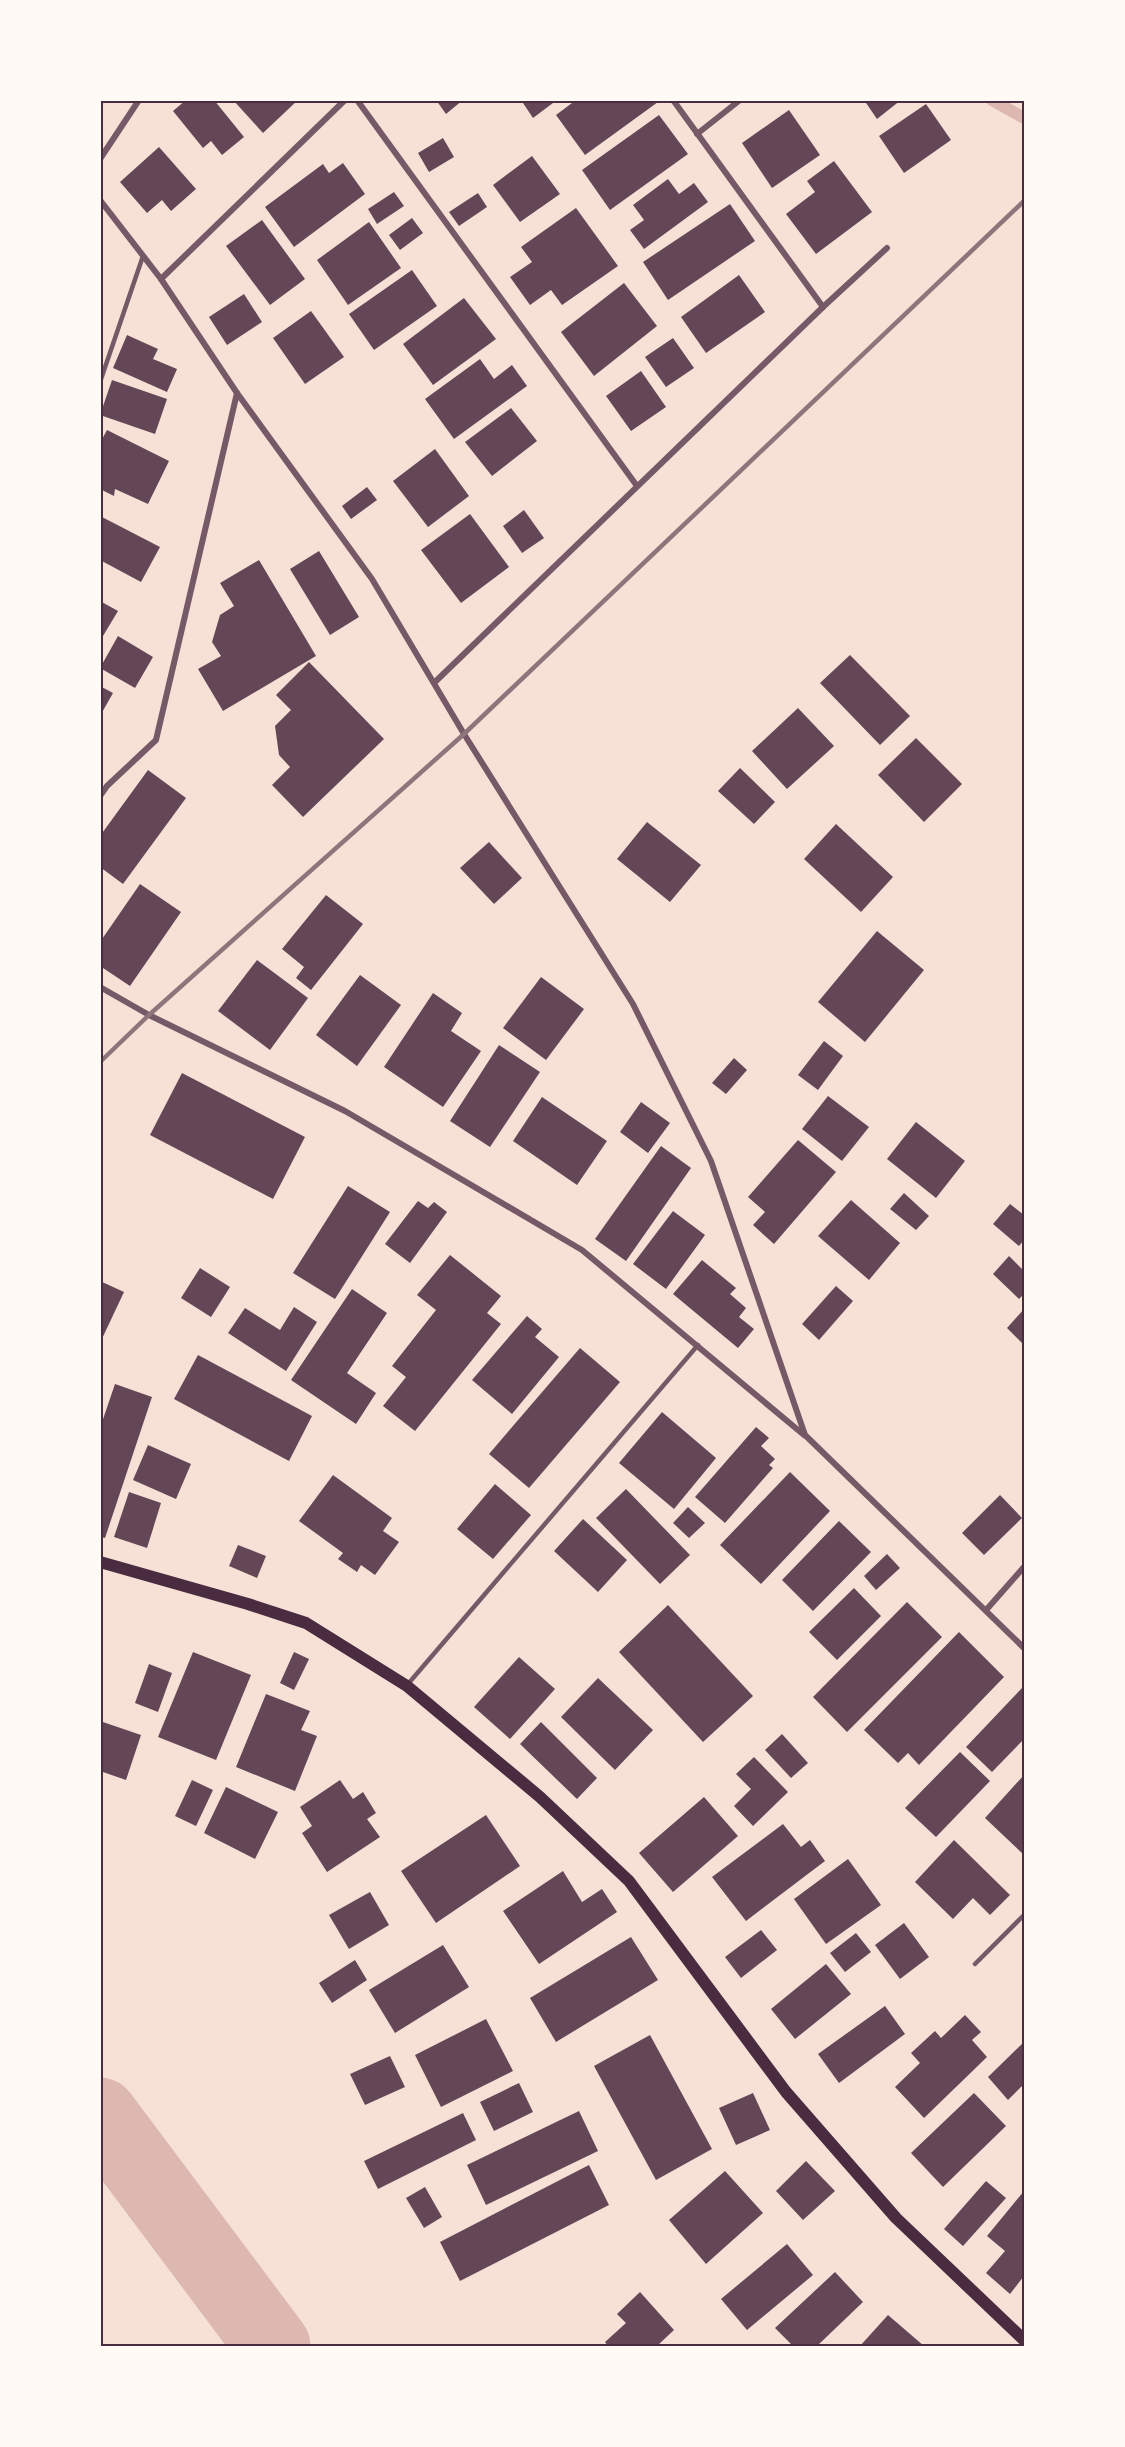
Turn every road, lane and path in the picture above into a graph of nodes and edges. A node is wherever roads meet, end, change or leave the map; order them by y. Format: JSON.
{"nodes":[{"id":1,"x":139,"y":100,"type":"edge"},
{"id":2,"x":345,"y":100,"type":"edge"},
{"id":3,"x":357,"y":100,"type":"edge"},
{"id":4,"x":673,"y":100,"type":"edge"},
{"id":5,"x":740,"y":100,"type":"edge"},
{"id":6,"x":697,"y":134,"type":"junction"},
{"id":7,"x":100,"y":159,"type":"edge"},
{"id":8,"x":100,"y":200,"type":"edge"},
{"id":9,"x":887,"y":248,"type":"dead end"},
{"id":10,"x":143,"y":256,"type":"junction"},
{"id":11,"x":161,"y":279,"type":"junction"},
{"id":12,"x":823,"y":307,"type":"junction"},
{"id":13,"x":100,"y":382,"type":"edge"},
{"id":14,"x":237,"y":393,"type":"junction"},
{"id":15,"x":637,"y":486,"type":"junction"},
{"id":16,"x":435,"y":682,"type":"junction"},
{"id":17,"x":100,"y":796,"type":"edge"},
{"id":18,"x":100,"y":987,"type":"edge"},
{"id":19,"x":698,"y":1345,"type":"junction"},
{"id":20,"x":805,"y":1435,"type":"junction"},
{"id":21,"x":100,"y":1562,"type":"edge"},
{"id":22,"x":1024,"y":1567,"type":"edge"},
{"id":23,"x":987,"y":1609,"type":"junction"},
{"id":24,"x":1024,"y":1648,"type":"edge"},
{"id":25,"x":406,"y":1686,"type":"junction"},
{"id":26,"x":1024,"y":1915,"type":"edge"},
{"id":27,"x":975,"y":1964,"type":"dead end"},
{"id":28,"x":1024,"y":2340,"type":"edge"}],
"edges":[{"from":1,"to":7,"type":"street"},
{"from":2,"to":11,"type":"street"},
{"from":3,"to":15,"type":"street"},
{"from":4,"to":6,"type":"street"},
{"from":5,"to":6,"type":"street"},
{"from":6,"to":12,"type":"street"},
{"from":8,"to":10,"type":"street"},
{"from":9,"to":12,"type":"street"},
{"from":10,"to":11,"type":"street"},
{"from":10,"to":13,"type":"lane"},
{"from":11,"to":14,"type":"street"},
{"from":12,"to":15,"type":"street"},
{"from":14,"to":16,"type":"street"},
{"from":14,"to":17,"type":"street"},
{"from":15,"to":16,"type":"street"},
{"from":16,"to":20,"type":"street"},
{"from":18,"to":19,"type":"street"},
{"from":19,"to":20,"type":"street"},
{"from":19,"to":25,"type":"lane"},
{"from":20,"to":23,"type":"street"},
{"from":21,"to":25,"type":"main road"},
{"from":22,"to":23,"type":"street"},
{"from":23,"to":24,"type":"street"},
{"from":25,"to":28,"type":"main road"},
{"from":26,"to":27,"type":"lane"}]}
